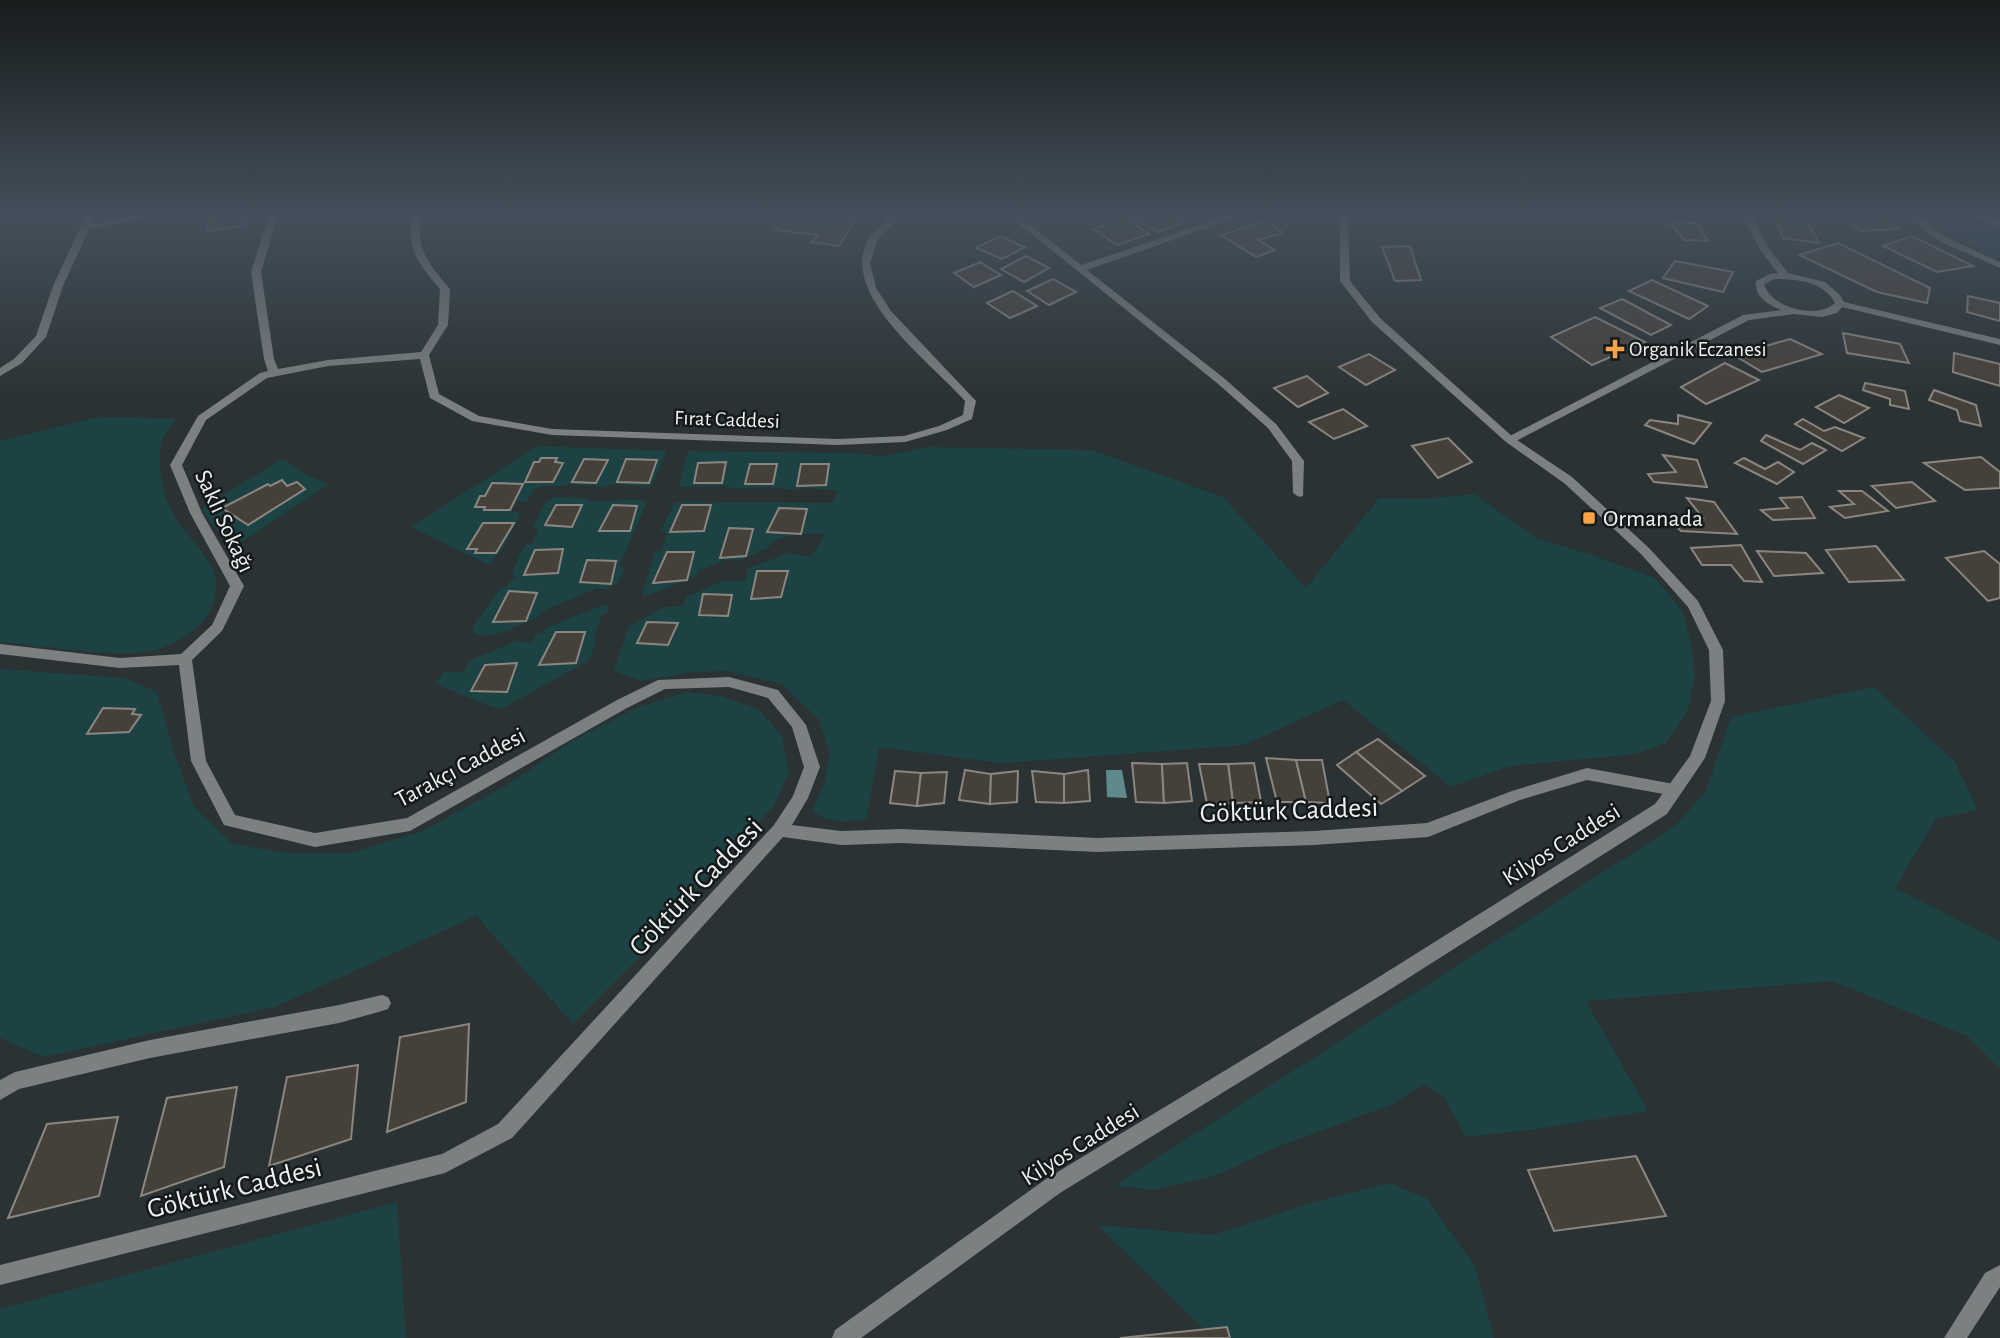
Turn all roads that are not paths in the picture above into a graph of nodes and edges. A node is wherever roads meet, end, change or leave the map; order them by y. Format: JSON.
{"nodes":[{"id":1,"x":62,"y":277,"type":"edge"},
{"id":2,"x":257,"y":277,"type":"edge"},
{"id":3,"x":435,"y":277,"type":"edge"},
{"id":4,"x":867,"y":277,"type":"edge"},
{"id":5,"x":1091,"y":277,"type":"edge"},
{"id":6,"x":1345,"y":277,"type":"edge"},
{"id":7,"x":1775,"y":277,"type":"edge"},
{"id":8,"x":1791,"y":277,"type":"edge"},
{"id":9,"x":1753,"y":303,"type":"junction"},
{"id":10,"x":1840,"y":304,"type":"junction"},
{"id":11,"x":1794,"y":311,"type":"junction"},
{"id":12,"x":2000,"y":342,"type":"edge"},
{"id":13,"x":424,"y":355,"type":"junction"},
{"id":14,"x":0,"y":373,"type":"edge"},
{"id":15,"x":275,"y":373,"type":"junction"},
{"id":16,"x":1510,"y":440,"type":"junction"},
{"id":17,"x":1299,"y":493,"type":"dead end"},
{"id":18,"x":0,"y":649,"type":"edge"},
{"id":19,"x":185,"y":659,"type":"junction"},
{"id":20,"x":1674,"y":790,"type":"junction"},
{"id":21,"x":780,"y":830,"type":"junction"},
{"id":22,"x":382,"y":1003,"type":"dead end"},
{"id":23,"x":0,"y":1091,"type":"edge"},
{"id":24,"x":0,"y":1275,"type":"edge"},
{"id":25,"x":2000,"y":1275,"type":"edge"},
{"id":26,"x":843,"y":1338,"type":"edge"},
{"id":27,"x":1955,"y":1338,"type":"edge"}],
"edges":[{"from":1,"to":14,"type":"street"},
{"from":2,"to":15,"type":"street"},
{"from":3,"to":13,"type":"street"},
{"from":4,"to":13,"type":"street","name":"Fırat Caddesi"},
{"from":5,"to":17,"type":"street"},
{"from":6,"to":16,"type":"street","name":"Kilyos Caddesi"},
{"from":7,"to":9,"type":"street"},
{"from":8,"to":10,"type":"street"},
{"from":9,"to":11,"type":"street"},
{"from":9,"to":11,"type":"street"},
{"from":9,"to":16,"type":"street"},
{"from":10,"to":11,"type":"street"},
{"from":10,"to":12,"type":"street"},
{"from":13,"to":15,"type":"street","name":"Saklı Sokağı"},
{"from":15,"to":19,"type":"street","name":"Saklı Sokağı"},
{"from":16,"to":20,"type":"street","name":"Kilyos Caddesi"},
{"from":18,"to":19,"type":"street"},
{"from":19,"to":21,"type":"street","name":"Tarakçı Caddesi"},
{"from":20,"to":21,"type":"street","name":"Göktürk Caddesi"},
{"from":20,"to":26,"type":"street","name":"Kilyos Caddesi"},
{"from":21,"to":24,"type":"street","name":"Göktürk Caddesi"},
{"from":22,"to":23,"type":"street"},
{"from":25,"to":27,"type":"street"}]}
